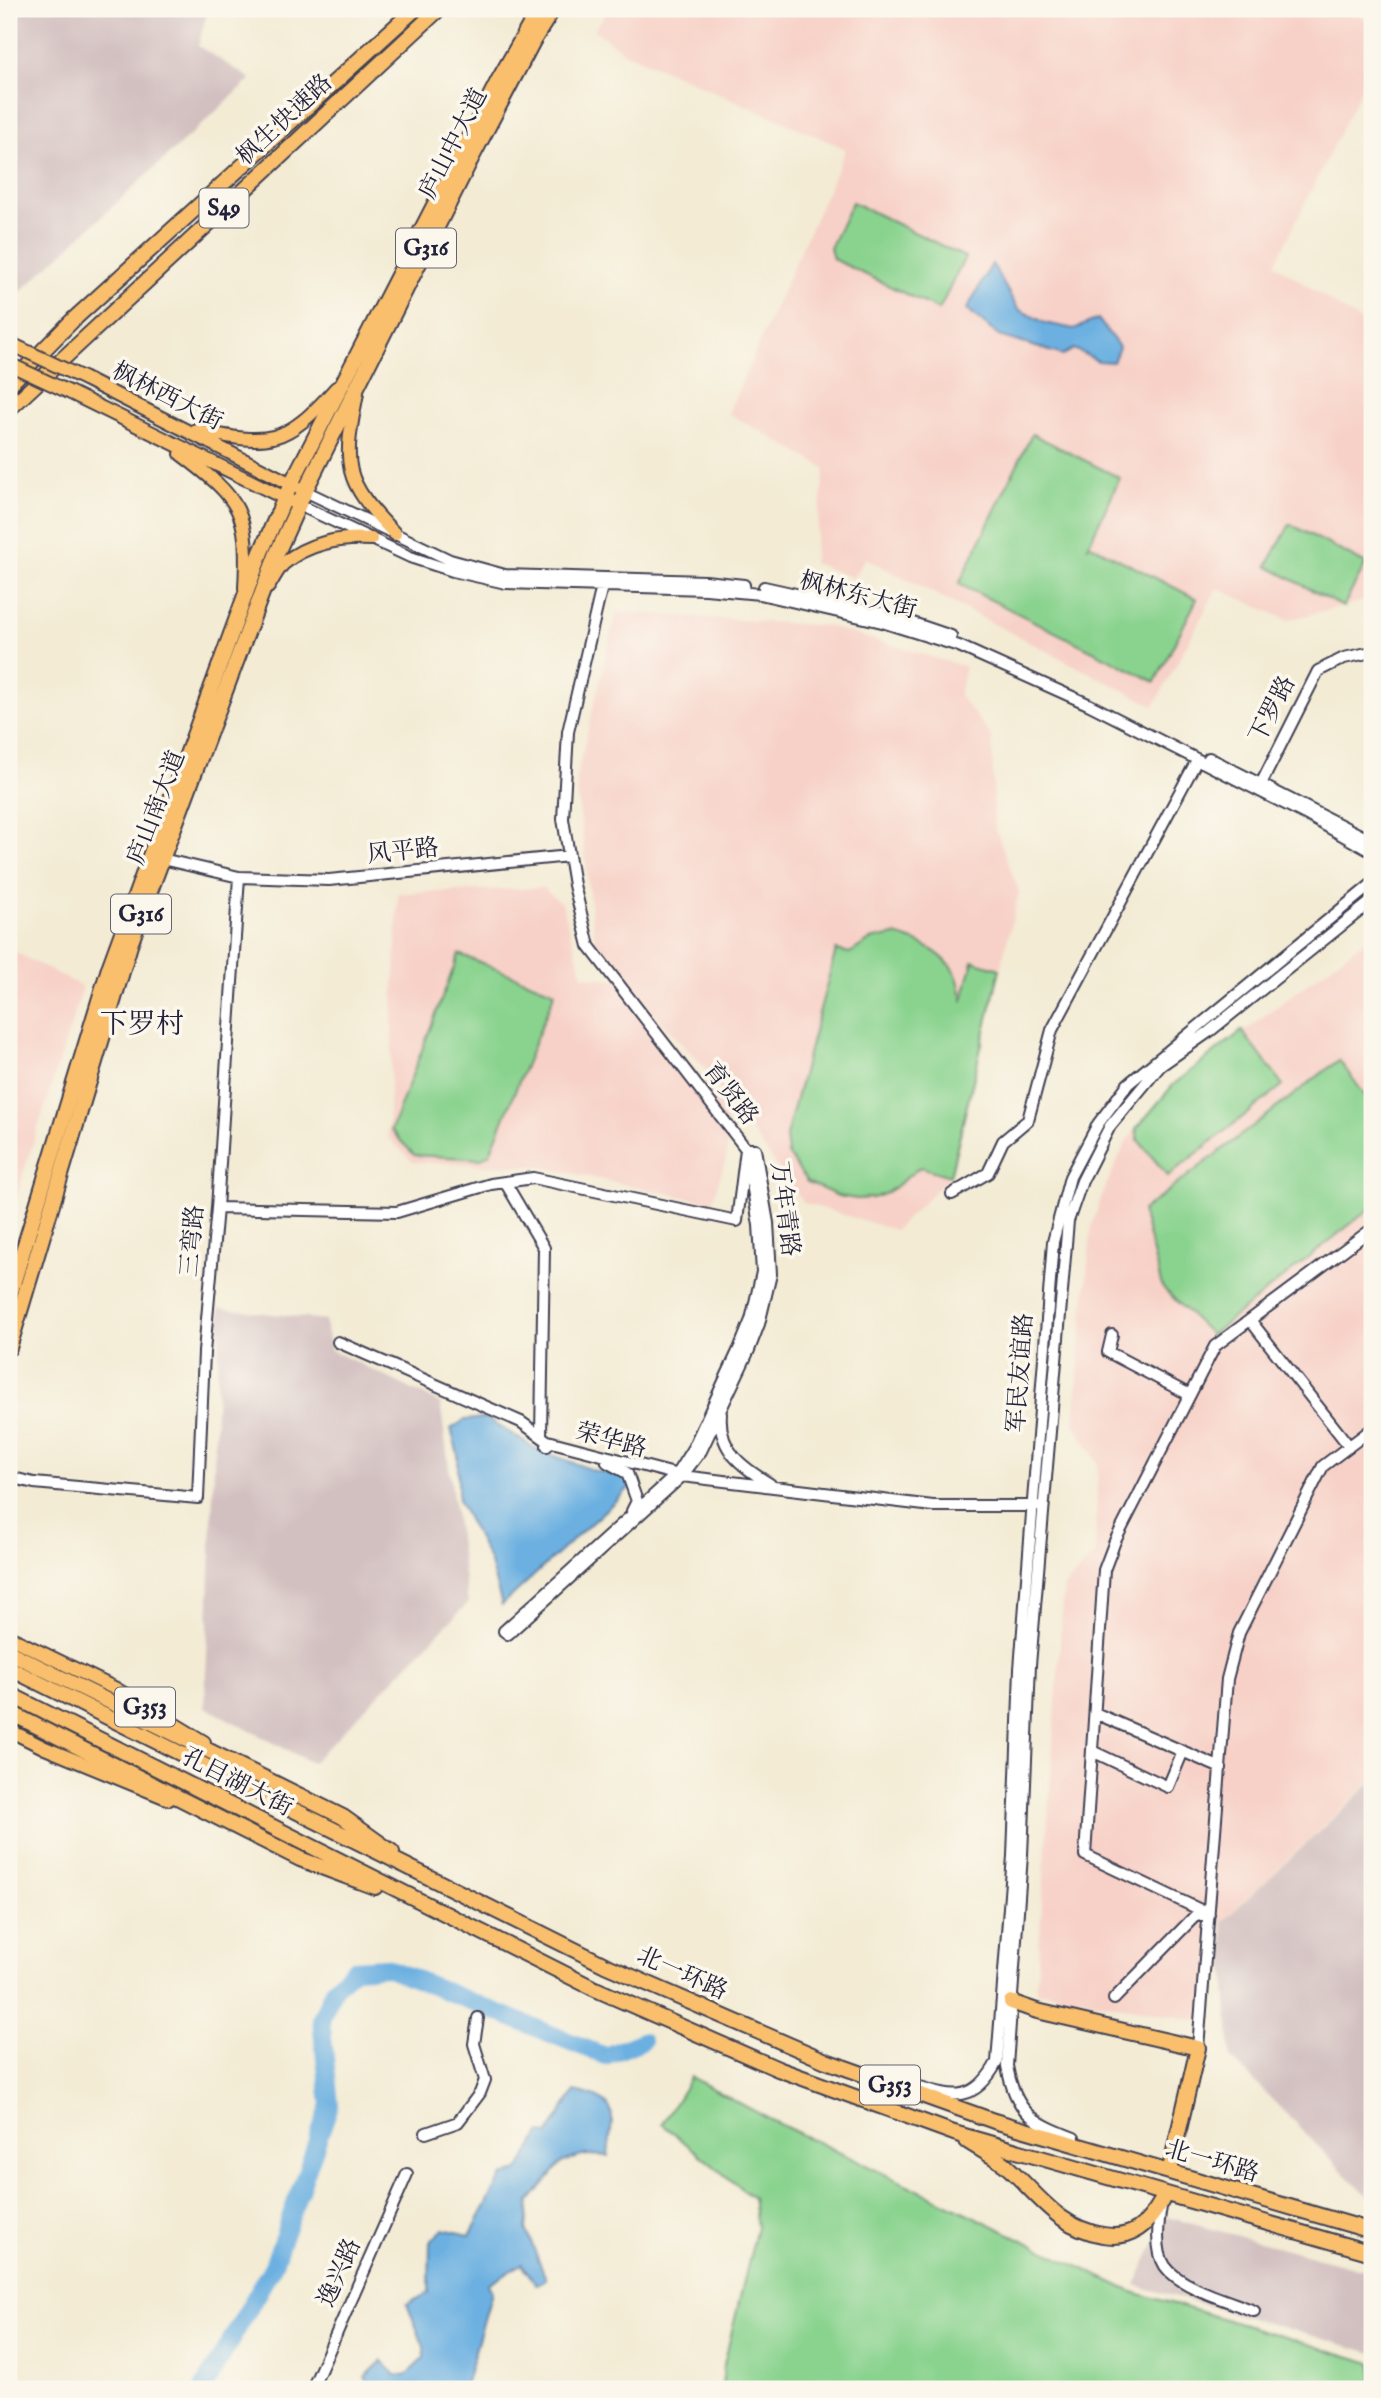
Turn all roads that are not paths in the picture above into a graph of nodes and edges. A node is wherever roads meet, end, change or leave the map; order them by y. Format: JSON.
{"nodes":[{"id":1,"x":415,"y":9,"type":"edge"},
{"id":2,"x":439,"y":9,"type":"edge"},
{"id":3,"x":539,"y":9,"type":"edge"},
{"id":4,"x":553,"y":9,"type":"edge"},
{"id":5,"x":9,"y":343,"type":"edge"},
{"id":6,"x":9,"y":364,"type":"edge"},
{"id":7,"x":352,"y":381,"type":"junction"},
{"id":8,"x":9,"y":385,"type":"edge"},
{"id":9,"x":9,"y":409,"type":"edge"},
{"id":10,"x":176,"y":426,"type":"junction"},
{"id":11,"x":140,"y":427,"type":"junction"},
{"id":12,"x":298,"y":487,"type":"junction"},
{"id":13,"x":292,"y":502,"type":"junction"},
{"id":14,"x":395,"y":534,"type":"junction"},
{"id":15,"x":371,"y":539,"type":"junction"},
{"id":16,"x":602,"y":586,"type":"junction"},
{"id":17,"x":251,"y":601,"type":"junction"},
{"id":18,"x":1372,"y":652,"type":"edge"},
{"id":19,"x":1197,"y":760,"type":"junction"},
{"id":20,"x":1261,"y":783,"type":"junction"},
{"id":21,"x":1372,"y":841,"type":"edge"},
{"id":22,"x":1372,"y":852,"type":"edge"},
{"id":23,"x":569,"y":856,"type":"junction"},
{"id":24,"x":162,"y":859,"type":"junction"},
{"id":25,"x":239,"y":877,"type":"junction"},
{"id":26,"x":1372,"y":884,"type":"edge"},
{"id":27,"x":1372,"y":901,"type":"edge"},
{"id":28,"x":746,"y":1149,"type":"junction"},
{"id":29,"x":505,"y":1182,"type":"junction"},
{"id":30,"x":952,"y":1194,"type":"dead end"},
{"id":31,"x":217,"y":1208,"type":"junction"},
{"id":32,"x":1372,"y":1229,"type":"edge"},
{"id":33,"x":9,"y":1297,"type":"edge"},
{"id":34,"x":1250,"y":1320,"type":"junction"},
{"id":35,"x":1112,"y":1335,"type":"dead end"},
{"id":36,"x":338,"y":1342,"type":"dead end"},
{"id":37,"x":9,"y":1348,"type":"edge"},
{"id":38,"x":1190,"y":1395,"type":"junction"},
{"id":39,"x":722,"y":1408,"type":"junction"},
{"id":40,"x":1372,"y":1429,"type":"edge"},
{"id":41,"x":545,"y":1439,"type":"junction"},
{"id":42,"x":1349,"y":1446,"type":"junction"},
{"id":43,"x":607,"y":1462,"type":"junction"},
{"id":44,"x":9,"y":1477,"type":"edge"},
{"id":45,"x":676,"y":1477,"type":"junction"},
{"id":46,"x":776,"y":1487,"type":"junction"},
{"id":47,"x":1038,"y":1510,"type":"junction"},
{"id":48,"x":629,"y":1517,"type":"junction"},
{"id":49,"x":9,"y":1637,"type":"edge"},
{"id":50,"x":11,"y":1661,"type":"edge"},
{"id":51,"x":9,"y":1694,"type":"edge"},
{"id":52,"x":9,"y":1712,"type":"edge"},
{"id":53,"x":1095,"y":1713,"type":"junction"},
{"id":54,"x":9,"y":1730,"type":"edge"},
{"id":55,"x":1092,"y":1751,"type":"junction"},
{"id":56,"x":1183,"y":1751,"type":"junction"},
{"id":57,"x":1221,"y":1768,"type":"junction"},
{"id":58,"x":276,"y":1785,"type":"junction"},
{"id":59,"x":233,"y":1826,"type":"junction"},
{"id":60,"x":430,"y":1878,"type":"junction"},
{"id":61,"x":445,"y":1913,"type":"junction"},
{"id":62,"x":1209,"y":1914,"type":"junction"},
{"id":63,"x":1114,"y":1999,"type":"dead end"},
{"id":64,"x":1007,"y":2000,"type":"junction"},
{"id":65,"x":478,"y":2018,"type":"dead end"},
{"id":66,"x":1198,"y":2048,"type":"junction"},
{"id":67,"x":826,"y":2061,"type":"junction"},
{"id":68,"x":426,"y":2133,"type":"dead end"},
{"id":69,"x":954,"y":2133,"type":"junction"},
{"id":70,"x":1171,"y":2164,"type":"dead end"},
{"id":71,"x":1142,"y":2165,"type":"junction"},
{"id":72,"x":407,"y":2174,"type":"dead end"},
{"id":73,"x":1162,"y":2200,"type":"joint"},
{"id":74,"x":1372,"y":2231,"type":"edge"},
{"id":75,"x":1372,"y":2253,"type":"edge"},
{"id":76,"x":1254,"y":2311,"type":"dead end"},
{"id":77,"x":312,"y":2389,"type":"edge"}],
"edges":[{"from":1,"to":8,"type":"highway","name":"枫生快速路","number":"S49"},
{"from":2,"to":9,"type":"highway","name":"枫生快速路","number":"S49"},
{"from":3,"to":7,"type":"highway","name":"庐山中大道","number":"G316"},
{"from":4,"to":7,"type":"highway","name":"庐山中大道","number":"G316"},
{"from":5,"to":10,"type":"main road","name":"枫林西大街","bridge":true},
{"from":6,"to":11,"type":"main road","name":"枫林西大街","bridge":true},
{"from":7,"to":10,"type":"main road"},
{"from":7,"to":12,"type":"highway","name":"庐山中大道","number":"G316"},
{"from":7,"to":14,"type":"main road"},
{"from":10,"to":12,"type":"main road","name":"枫林西大街"},
{"from":11,"to":13,"type":"main road","name":"枫林西大街"},
{"from":11,"to":17,"type":"main road"},
{"from":12,"to":13,"type":"highway","name":"庐山南大道","number":"G316"},
{"from":12,"to":14,"type":"street","name":"枫林东大街"},
{"from":13,"to":15,"type":"street","name":"枫林东大街"},
{"from":13,"to":17,"type":"highway","name":"庐山南大道","number":"G316"},
{"from":14,"to":20,"type":"street","name":"枫林东大街"},
{"from":15,"to":16,"type":"street","name":"枫林东大街"},
{"from":15,"to":17,"type":"main road"},
{"from":16,"to":19,"type":"street","name":"枫林东大街"},
{"from":16,"to":23,"type":"street","name":"育贤路"},
{"from":17,"to":24,"type":"highway","name":"庐山南大道","number":"G316"},
{"from":17,"to":33,"type":"highway","name":"庐山南大道","number":"G316"},
{"from":18,"to":20,"type":"street","name":"下罗路"},
{"from":19,"to":22,"type":"street","name":"枫林东大街"},
{"from":19,"to":30,"type":"street"},
{"from":20,"to":21,"type":"street","name":"枫林东大街"},
{"from":23,"to":25,"type":"street","name":"风平路"},
{"from":23,"to":28,"type":"street","name":"育贤路"},
{"from":24,"to":25,"type":"street"},
{"from":24,"to":37,"type":"highway","name":"庐山南大道","number":"G316"},
{"from":25,"to":31,"type":"street","name":"三弯路"},
{"from":26,"to":47,"type":"street","name":"军民友谊路"},
{"from":27,"to":47,"type":"street","name":"军民友谊路"},
{"from":28,"to":29,"type":"street","name":"育贤路"},
{"from":28,"to":39,"type":"street","name":"万年青路"},
{"from":28,"to":45,"type":"street","name":"万年青路"},
{"from":29,"to":31,"type":"street","name":"育贤路"},
{"from":29,"to":41,"type":"street"},
{"from":31,"to":44,"type":"street","name":"三弯路"},
{"from":32,"to":34,"type":"street"},
{"from":34,"to":38,"type":"street"},
{"from":34,"to":42,"type":"street"},
{"from":35,"to":38,"type":"street"},
{"from":36,"to":41,"type":"street"},
{"from":38,"to":53,"type":"street"},
{"from":39,"to":45,"type":"street","name":"万年青路"},
{"from":39,"to":46,"type":"street"},
{"from":40,"to":42,"type":"street"},
{"from":41,"to":43,"type":"street","name":"荣华路"},
{"from":41,"to":45,"type":"street","name":"荣华路"},
{"from":42,"to":57,"type":"street"},
{"from":43,"to":45,"type":"street","name":"荣华路"},
{"from":43,"to":48,"type":"street"},
{"from":45,"to":46,"type":"street","name":"荣华路"},
{"from":45,"to":47,"type":"street","name":"荣华路"},
{"from":45,"to":48,"type":"street","name":"万年青路"},
{"from":45,"to":48,"type":"street","name":"万年青路"},
{"from":46,"to":47,"type":"street","name":"荣华路"},
{"from":47,"to":64,"type":"street","name":"军民友谊路"},
{"from":49,"to":58,"type":"main road","number":"G353"},
{"from":50,"to":58,"type":"highway"},
{"from":50,"to":60,"type":"highway","name":"北一环路"},
{"from":51,"to":61,"type":"highway","name":"孔目湖大街"},
{"from":52,"to":59,"type":"highway"},
{"from":53,"to":55,"type":"street"},
{"from":53,"to":56,"type":"street"},
{"from":54,"to":59,"type":"main road","number":"G353"},
{"from":55,"to":56,"type":"street"},
{"from":55,"to":62,"type":"street"},
{"from":56,"to":57,"type":"street"},
{"from":57,"to":62,"type":"street"},
{"from":58,"to":60,"type":"highway","number":"G353"},
{"from":59,"to":61,"type":"highway","number":"G353"},
{"from":60,"to":67,"type":"highway","name":"北一环路","number":"G353"},
{"from":61,"to":69,"type":"highway","name":"北一环路","number":"G353"},
{"from":62,"to":63,"type":"street"},
{"from":62,"to":66,"type":"street"},
{"from":64,"to":66,"type":"highway"},
{"from":64,"to":67,"type":"street"},
{"from":64,"to":71,"type":"street"},
{"from":65,"to":68,"type":"street"},
{"from":66,"to":70,"type":"highway"},
{"from":67,"to":71,"type":"highway","name":"北一环路","number":"G353"},
{"from":69,"to":73,"type":"highway"},
{"from":69,"to":75,"type":"highway","name":"北一环路","number":"G353"},
{"from":71,"to":74,"type":"highway","name":"北一环路","number":"G353"},
{"from":72,"to":77,"type":"street","name":"逸兴路"},
{"from":73,"to":76,"type":"street"}]}
